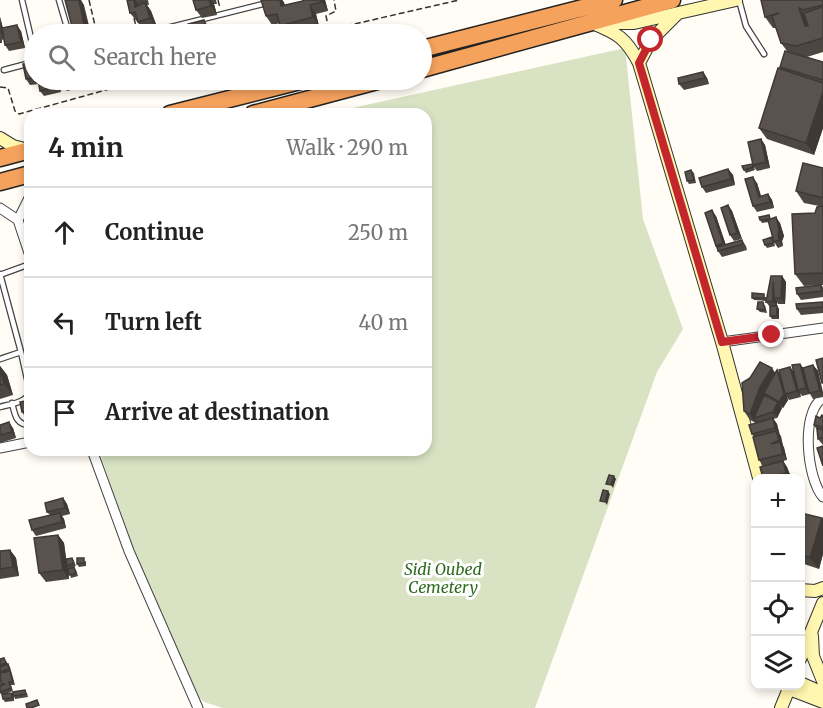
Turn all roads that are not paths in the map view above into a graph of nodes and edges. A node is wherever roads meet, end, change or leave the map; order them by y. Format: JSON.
{"nodes":[{"id":1,"x":22,"y":0,"type":"edge"},
{"id":2,"x":59,"y":0,"type":"edge"},
{"id":3,"x":279,"y":0,"type":"edge"},
{"id":4,"x":591,"y":0,"type":"edge"},
{"id":5,"x":614,"y":0,"type":"edge"},
{"id":6,"x":737,"y":0,"type":"edge"},
{"id":7,"x":675,"y":6,"type":"edge"},
{"id":8,"x":576,"y":10,"type":"junction"},
{"id":9,"x":592,"y":23,"type":"junction"},
{"id":10,"x":28,"y":24,"type":"edge"},
{"id":11,"x":66,"y":24,"type":"edge"},
{"id":12,"x":184,"y":24,"type":"edge"},
{"id":13,"x":432,"y":46,"type":"edge"},
{"id":14,"x":764,"y":54,"type":"dead end"},
{"id":15,"x":639,"y":63,"type":"junction"},
{"id":16,"x":24,"y":65,"type":"edge"},
{"id":17,"x":432,"y":66,"type":"edge"},
{"id":18,"x":3,"y":70,"type":"dead end"},
{"id":19,"x":265,"y":90,"type":"edge"},
{"id":20,"x":343,"y":90,"type":"edge"},
{"id":21,"x":194,"y":108,"type":"edge"},
{"id":22,"x":276,"y":108,"type":"edge"},
{"id":23,"x":0,"y":138,"type":"edge"},
{"id":24,"x":24,"y":149,"type":"edge"},
{"id":25,"x":24,"y":151,"type":"edge"},
{"id":26,"x":0,"y":158,"type":"edge"},
{"id":27,"x":24,"y":176,"type":"edge"},
{"id":28,"x":0,"y":182,"type":"edge"},
{"id":29,"x":0,"y":208,"type":"edge"},
{"id":30,"x":24,"y":208,"type":"edge"},
{"id":31,"x":18,"y":220,"type":"junction"},
{"id":32,"x":24,"y":238,"type":"edge"},
{"id":33,"x":24,"y":266,"type":"edge"},
{"id":34,"x":0,"y":275,"type":"edge"},
{"id":35,"x":823,"y":328,"type":"edge"},
{"id":36,"x":722,"y":342,"type":"junction"},
{"id":37,"x":21,"y":352,"type":"junction"},
{"id":38,"x":0,"y":359,"type":"edge"},
{"id":39,"x":24,"y":365,"type":"edge"},
{"id":40,"x":823,"y":398,"type":"edge"},
{"id":41,"x":24,"y":400,"type":"edge"},
{"id":42,"x":12,"y":403,"type":"junction"},
{"id":43,"x":0,"y":407,"type":"edge"},
{"id":44,"x":24,"y":423,"type":"edge"},
{"id":45,"x":24,"y":443,"type":"edge"},
{"id":46,"x":0,"y":448,"type":"edge"},
{"id":47,"x":94,"y":456,"type":"edge"},
{"id":48,"x":758,"y":474,"type":"edge"},
{"id":49,"x":823,"y":497,"type":"edge"},
{"id":50,"x":823,"y":588,"type":"edge"},
{"id":51,"x":805,"y":591,"type":"edge"},
{"id":52,"x":823,"y":603,"type":"edge"},
{"id":53,"x":813,"y":627,"type":"junction"},
{"id":54,"x":805,"y":648,"type":"edge"},
{"id":55,"x":823,"y":681,"type":"edge"},
{"id":56,"x":805,"y":689,"type":"edge"},
{"id":57,"x":791,"y":690,"type":"edge"},
{"id":58,"x":800,"y":690,"type":"edge"},
{"id":59,"x":823,"y":693,"type":"edge"},
{"id":60,"x":823,"y":702,"type":"edge"},
{"id":61,"x":198,"y":708,"type":"edge"},
{"id":62,"x":781,"y":708,"type":"edge"}],
"edges":[{"from":1,"to":10,"type":"lane"},
{"from":2,"to":11,"type":"lane"},
{"from":3,"to":12,"type":"lane"},
{"from":4,"to":8,"type":"main road"},
{"from":5,"to":8,"type":"highway"},
{"from":6,"to":7,"type":"main road"},
{"from":6,"to":14,"type":"lane"},
{"from":7,"to":9,"type":"highway"},
{"from":7,"to":15,"type":"main road"},
{"from":8,"to":13,"type":"highway"},
{"from":9,"to":15,"type":"main road"},
{"from":9,"to":17,"type":"highway"},
{"from":15,"to":36,"type":"main road"},
{"from":16,"to":18,"type":"lane"},
{"from":19,"to":21,"type":"highway"},
{"from":20,"to":22,"type":"highway"},
{"from":23,"to":24,"type":"main road"},
{"from":25,"to":26,"type":"highway"},
{"from":27,"to":28,"type":"highway"},
{"from":29,"to":31,"type":"street"},
{"from":30,"to":31,"type":"street"},
{"from":31,"to":32,"type":"street"},
{"from":33,"to":34,"type":"lane"},
{"from":34,"to":37,"type":"lane"},
{"from":35,"to":36,"type":"street"},
{"from":36,"to":48,"type":"main road"},
{"from":37,"to":38,"type":"lane"},
{"from":37,"to":39,"type":"lane"},
{"from":40,"to":49,"type":"street"},
{"from":41,"to":42,"type":"lane"},
{"from":42,"to":43,"type":"lane"},
{"from":42,"to":44,"type":"lane"},
{"from":45,"to":46,"type":"street"},
{"from":47,"to":61,"type":"street"},
{"from":50,"to":51,"type":"main road"},
{"from":52,"to":53,"type":"main road"},
{"from":53,"to":54,"type":"main road"},
{"from":53,"to":55,"type":"main road"},
{"from":56,"to":59,"type":"main road"},
{"from":57,"to":62,"type":"main road"},
{"from":58,"to":60,"type":"main road"}]}
